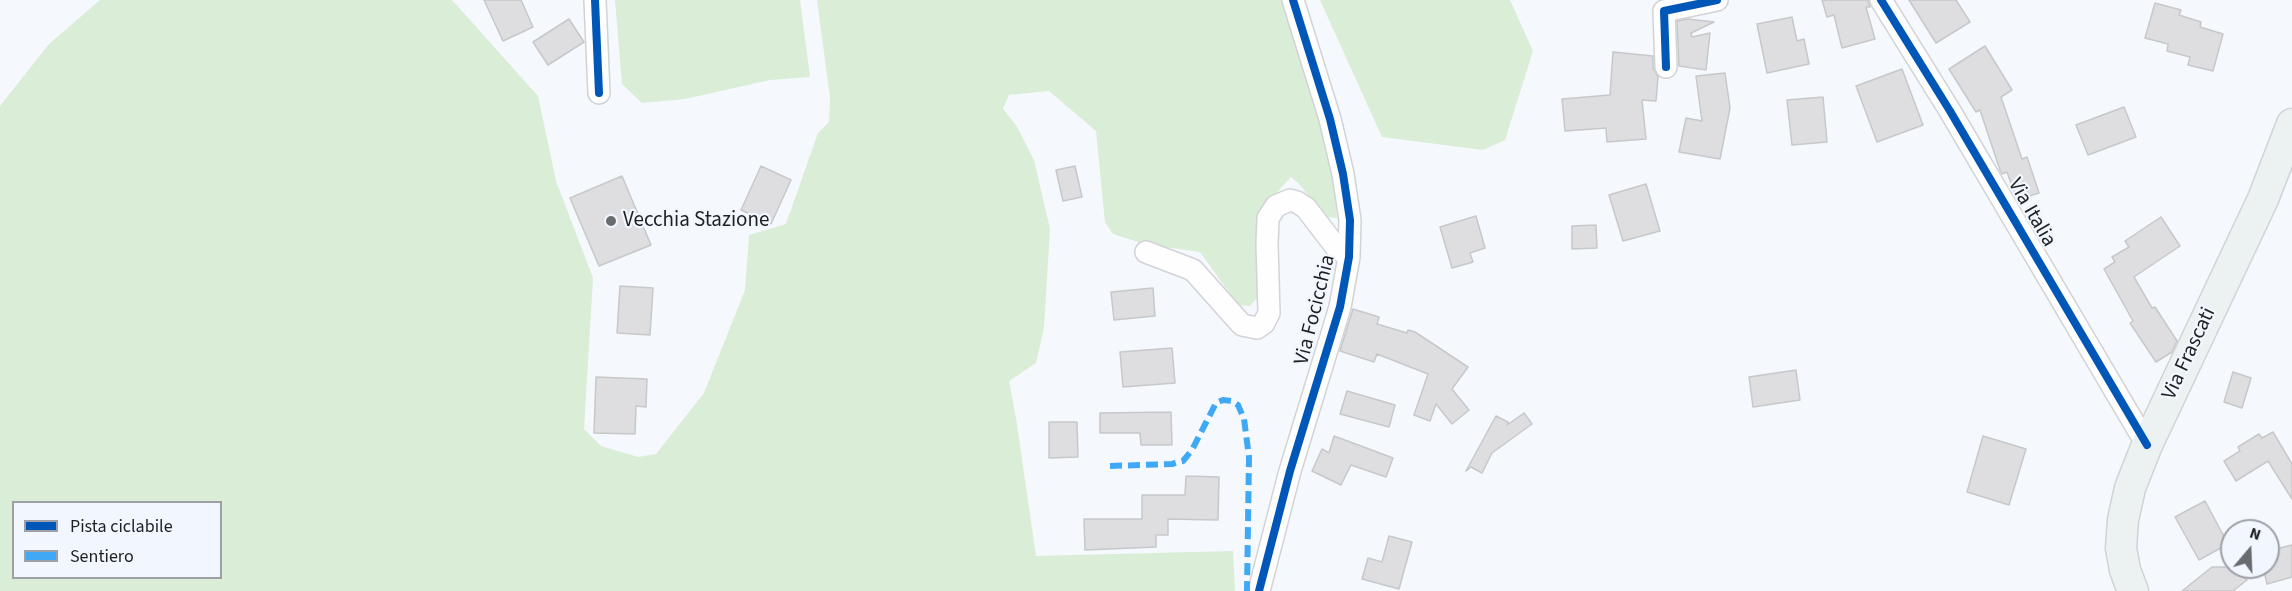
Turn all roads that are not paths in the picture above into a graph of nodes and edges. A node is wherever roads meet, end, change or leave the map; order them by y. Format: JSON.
{"nodes":[{"id":1,"x":595,"y":0,"type":"edge"},
{"id":2,"x":1293,"y":0,"type":"edge"},
{"id":3,"x":1718,"y":0,"type":"edge"},
{"id":4,"x":1881,"y":0,"type":"edge"},
{"id":5,"x":1666,"y":67,"type":"dead end"},
{"id":6,"x":599,"y":93,"type":"dead end"},
{"id":7,"x":2292,"y":124,"type":"edge"},
{"id":8,"x":1146,"y":252,"type":"dead end"},
{"id":9,"x":1349,"y":256,"type":"junction"},
{"id":10,"x":2147,"y":445,"type":"junction"},
{"id":11,"x":1258,"y":591,"type":"edge"},
{"id":12,"x":2133,"y":591,"type":"edge"}],
"edges":[{"from":1,"to":6,"type":"street"},
{"from":2,"to":9,"type":"street","name":"Via Focicchia"},
{"from":3,"to":5,"type":"street"},
{"from":4,"to":10,"type":"street","name":"Via Italia"},
{"from":7,"to":10,"type":"main road","name":"Via Frascati"},
{"from":8,"to":9,"type":"street"},
{"from":9,"to":11,"type":"street","name":"Via Focicchia"},
{"from":10,"to":12,"type":"main road","name":"Via Frascati"}]}
